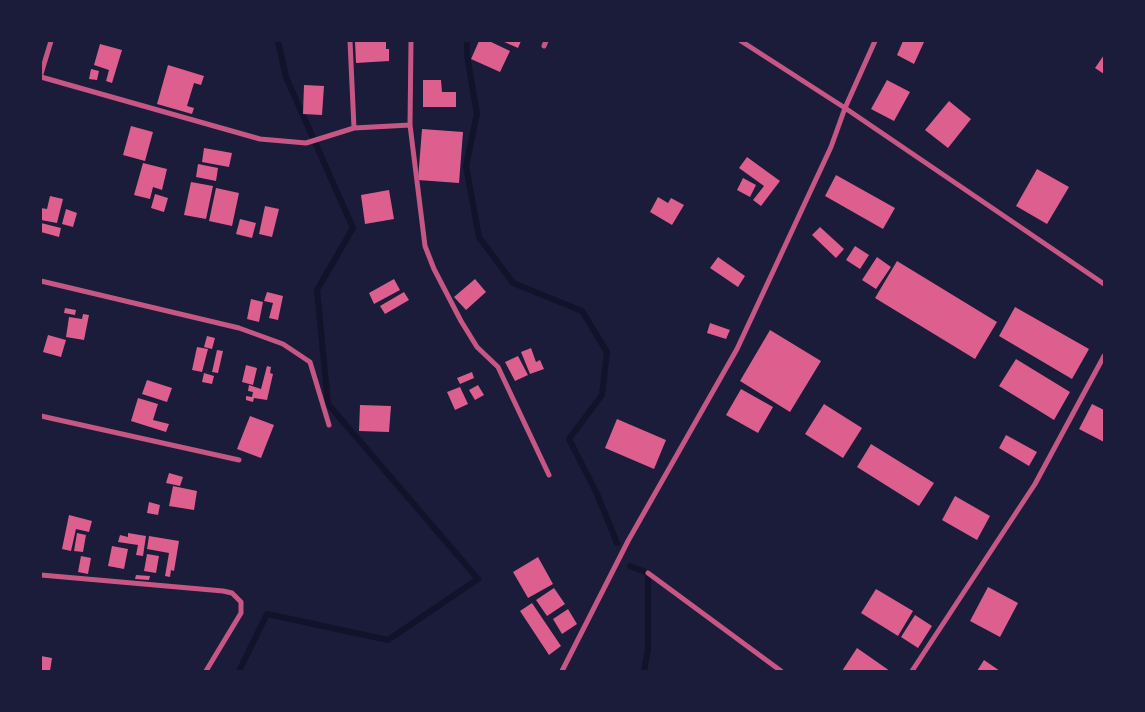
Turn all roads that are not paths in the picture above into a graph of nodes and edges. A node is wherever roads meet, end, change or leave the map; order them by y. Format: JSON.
{"nodes":[{"id":1,"x":51,"y":41,"type":"edge"},
{"id":2,"x":350,"y":41,"type":"edge"},
{"id":3,"x":411,"y":41,"type":"edge"},
{"id":4,"x":742,"y":41,"type":"edge"},
{"id":5,"x":875,"y":41,"type":"edge"},
{"id":6,"x":41,"y":76,"type":"edge"},
{"id":7,"x":845,"y":108,"type":"junction"},
{"id":8,"x":410,"y":125,"type":"junction"},
{"id":9,"x":354,"y":128,"type":"junction"},
{"id":10,"x":41,"y":281,"type":"edge"},
{"id":11,"x":1104,"y":284,"type":"edge"},
{"id":12,"x":1104,"y":356,"type":"edge"},
{"id":13,"x":41,"y":416,"type":"edge"},
{"id":14,"x":329,"y":425,"type":"dead end"},
{"id":15,"x":239,"y":460,"type":"dead end"},
{"id":16,"x":549,"y":475,"type":"dead end"},
{"id":17,"x":648,"y":573,"type":"dead end"},
{"id":18,"x":41,"y":575,"type":"edge"},
{"id":19,"x":206,"y":671,"type":"edge"},
{"id":20,"x":562,"y":671,"type":"edge"},
{"id":21,"x":781,"y":671,"type":"edge"},
{"id":22,"x":912,"y":671,"type":"edge"}],
"edges":[{"from":1,"to":6,"type":"street"},
{"from":2,"to":9,"type":"street"},
{"from":3,"to":8,"type":"street"},
{"from":4,"to":7,"type":"street"},
{"from":5,"to":7,"type":"street"},
{"from":6,"to":9,"type":"street"},
{"from":7,"to":11,"type":"street"},
{"from":7,"to":20,"type":"street"},
{"from":8,"to":9,"type":"street"},
{"from":8,"to":16,"type":"street"},
{"from":10,"to":14,"type":"street"},
{"from":12,"to":22,"type":"street"},
{"from":13,"to":15,"type":"street"},
{"from":17,"to":21,"type":"street"},
{"from":18,"to":19,"type":"street"}]}
